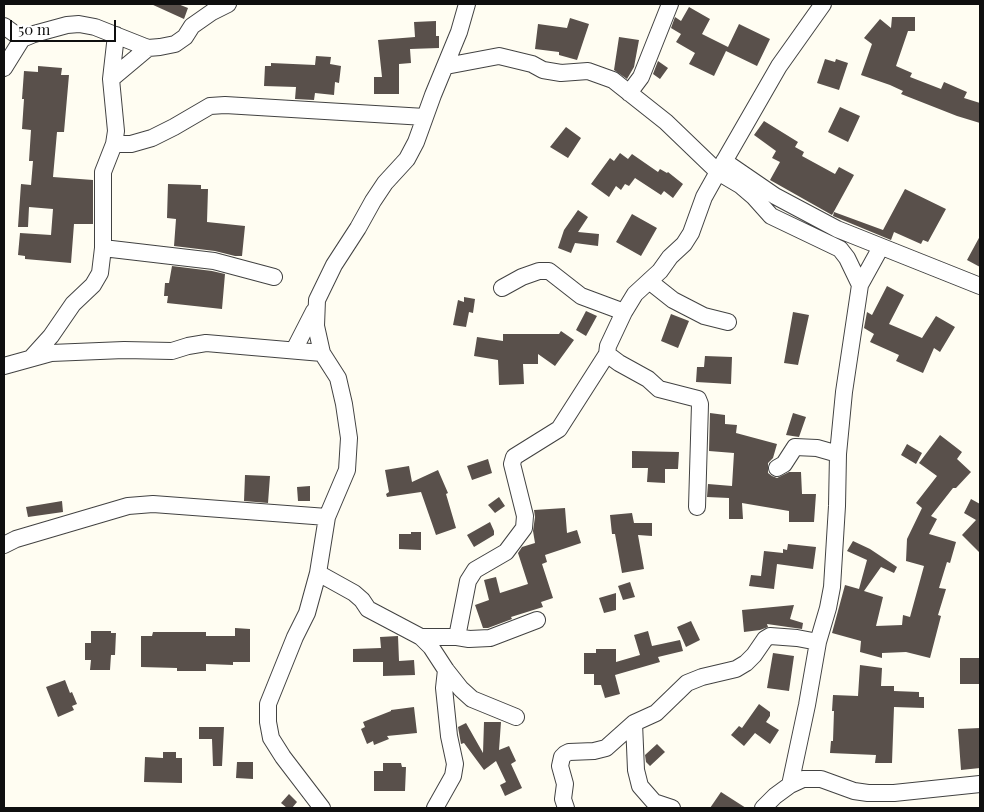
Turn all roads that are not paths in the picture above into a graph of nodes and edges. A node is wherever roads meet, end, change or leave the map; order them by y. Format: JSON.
{"nodes":[{"id":1,"x":228,"y":4,"type":"edge"},
{"id":2,"x":467,"y":4,"type":"edge"},
{"id":3,"x":670,"y":4,"type":"edge"},
{"id":4,"x":823,"y":4,"type":"edge"},
{"id":5,"x":4,"y":26,"type":"edge"},
{"id":6,"x":116,"y":35,"type":"junction"},
{"id":7,"x":22,"y":39,"type":"junction"},
{"id":8,"x":148,"y":48,"type":"junction"},
{"id":9,"x":446,"y":66,"type":"junction"},
{"id":10,"x":4,"y":68,"type":"edge"},
{"id":11,"x":111,"y":80,"type":"junction"},
{"id":12,"x":629,"y":93,"type":"junction"},
{"id":13,"x":425,"y":117,"type":"junction"},
{"id":14,"x":114,"y":144,"type":"junction"},
{"id":15,"x":721,"y":167,"type":"junction"},
{"id":16,"x":881,"y":246,"type":"junction"},
{"id":17,"x":103,"y":248,"type":"junction"},
{"id":18,"x":274,"y":276,"type":"dead end"},
{"id":19,"x":649,"y":281,"type":"junction"},
{"id":20,"x":860,"y":285,"type":"junction"},
{"id":21,"x":980,"y":286,"type":"edge"},
{"id":22,"x":502,"y":288,"type":"dead end"},
{"id":23,"x":315,"y":309,"type":"junction"},
{"id":24,"x":624,"y":312,"type":"junction"},
{"id":25,"x":728,"y":322,"type":"dead end"},
{"id":26,"x":58,"y":326,"type":"junction"},
{"id":27,"x":294,"y":350,"type":"junction"},
{"id":28,"x":71,"y":351,"type":"junction"},
{"id":29,"x":322,"y":352,"type":"junction"},
{"id":30,"x":607,"y":354,"type":"junction"},
{"id":31,"x":32,"y":357,"type":"junction"},
{"id":32,"x":4,"y":366,"type":"edge"},
{"id":33,"x":838,"y":454,"type":"junction"},
{"id":34,"x":777,"y":468,"type":"dead end"},
{"id":35,"x":697,"y":507,"type":"dead end"},
{"id":36,"x":327,"y":517,"type":"junction"},
{"id":37,"x":4,"y":545,"type":"edge"},
{"id":38,"x":318,"y":573,"type":"junction"},
{"id":39,"x":537,"y":620,"type":"dead end"},
{"id":40,"x":421,"y":637,"type":"junction"},
{"id":41,"x":457,"y":637,"type":"junction"},
{"id":42,"x":818,"y":642,"type":"junction"},
{"id":43,"x":446,"y":670,"type":"junction"},
{"id":44,"x":516,"y":717,"type":"dead end"},
{"id":45,"x":634,"y":723,"type":"junction"},
{"id":46,"x":980,"y":784,"type":"edge"},
{"id":47,"x":790,"y":785,"type":"junction"},
{"id":48,"x":322,"y":808,"type":"edge"},
{"id":49,"x":435,"y":808,"type":"edge"},
{"id":50,"x":566,"y":808,"type":"edge"},
{"id":51,"x":672,"y":808,"type":"edge"},
{"id":52,"x":763,"y":808,"type":"edge"}],
"edges":[{"from":1,"to":8,"type":"street"},
{"from":2,"to":9,"type":"street"},
{"from":3,"to":12,"type":"street"},
{"from":4,"to":15,"type":"street"},
{"from":5,"to":7,"type":"street"},
{"from":6,"to":7,"type":"street"},
{"from":6,"to":8,"type":"street"},
{"from":6,"to":11,"type":"street"},
{"from":7,"to":10,"type":"street"},
{"from":8,"to":11,"type":"street"},
{"from":9,"to":12,"type":"street"},
{"from":9,"to":13,"type":"street"},
{"from":11,"to":14,"type":"street"},
{"from":12,"to":15,"type":"street"},
{"from":13,"to":14,"type":"street"},
{"from":13,"to":23,"type":"street"},
{"from":14,"to":17,"type":"street"},
{"from":15,"to":16,"type":"street"},
{"from":15,"to":19,"type":"street"},
{"from":15,"to":20,"type":"street"},
{"from":16,"to":20,"type":"street"},
{"from":16,"to":21,"type":"street"},
{"from":17,"to":18,"type":"street"},
{"from":17,"to":26,"type":"street"},
{"from":19,"to":24,"type":"street"},
{"from":19,"to":25,"type":"street"},
{"from":20,"to":33,"type":"street"},
{"from":22,"to":24,"type":"street"},
{"from":23,"to":27,"type":"street"},
{"from":23,"to":29,"type":"street"},
{"from":24,"to":30,"type":"street"},
{"from":26,"to":28,"type":"street"},
{"from":26,"to":31,"type":"street"},
{"from":27,"to":28,"type":"street"},
{"from":27,"to":29,"type":"street"},
{"from":28,"to":31,"type":"street"},
{"from":29,"to":36,"type":"street"},
{"from":30,"to":35,"type":"street"},
{"from":30,"to":41,"type":"street"},
{"from":31,"to":32,"type":"street"},
{"from":33,"to":34,"type":"street"},
{"from":33,"to":42,"type":"street"},
{"from":36,"to":37,"type":"street"},
{"from":36,"to":38,"type":"street"},
{"from":38,"to":40,"type":"street"},
{"from":38,"to":48,"type":"street"},
{"from":39,"to":41,"type":"street"},
{"from":40,"to":41,"type":"street"},
{"from":40,"to":43,"type":"street"},
{"from":42,"to":45,"type":"street"},
{"from":42,"to":47,"type":"street"},
{"from":43,"to":44,"type":"street"},
{"from":43,"to":49,"type":"street"},
{"from":45,"to":50,"type":"street"},
{"from":45,"to":51,"type":"street"},
{"from":46,"to":47,"type":"street"},
{"from":47,"to":52,"type":"street"}]}
